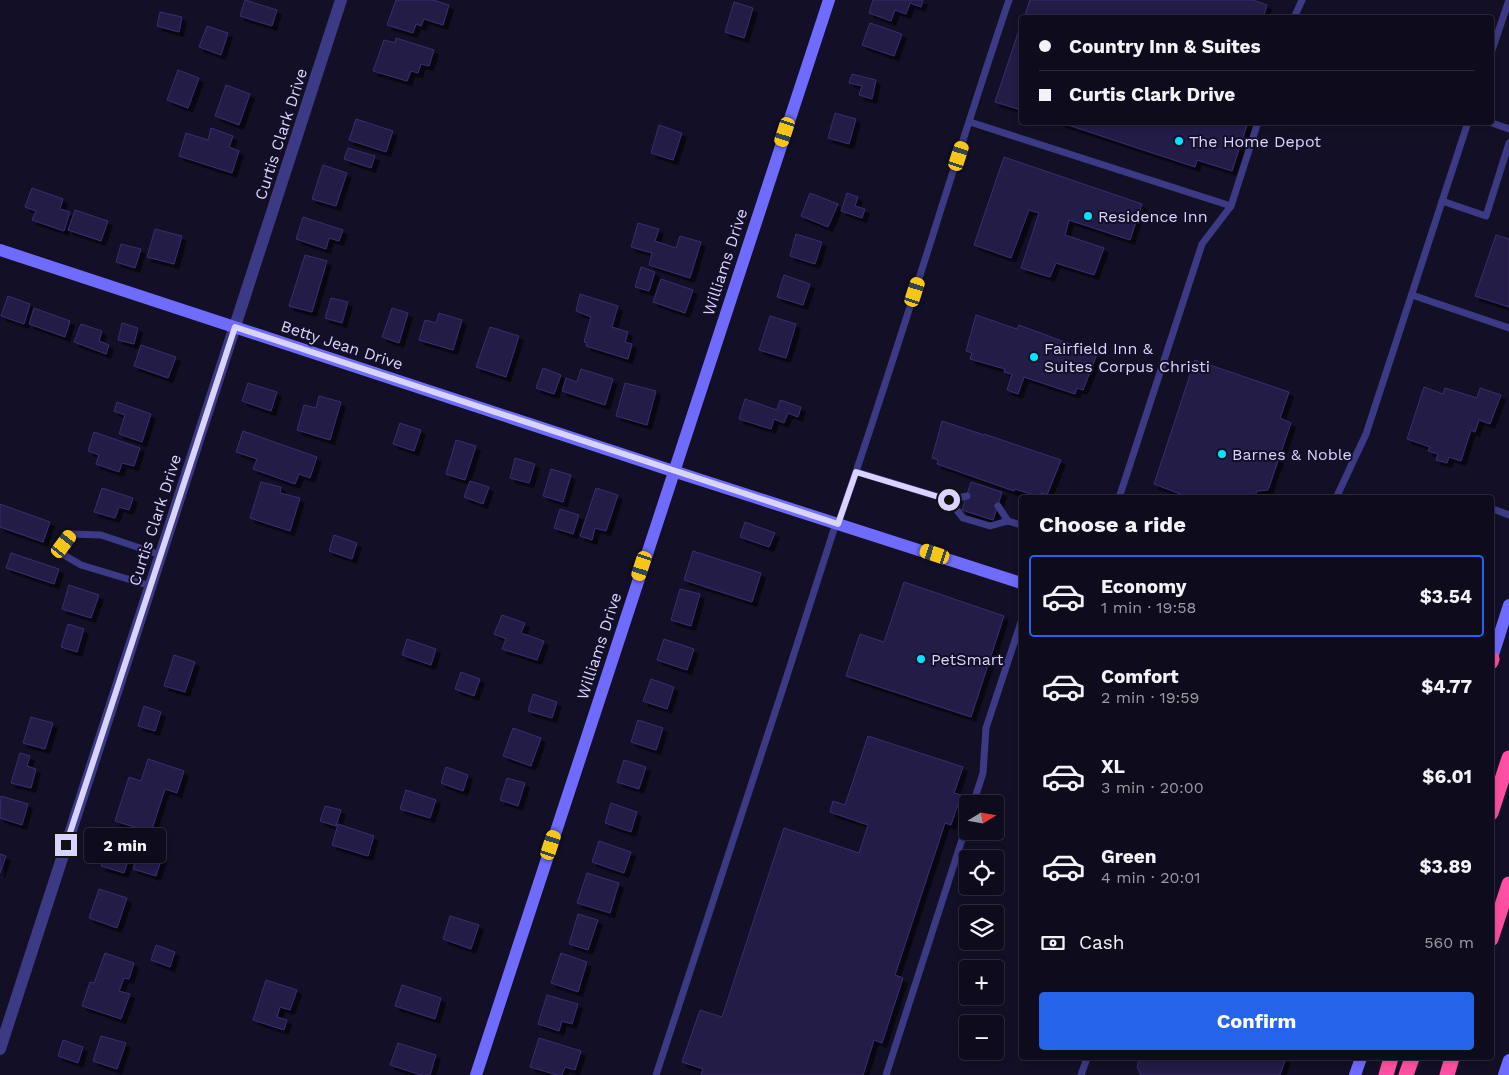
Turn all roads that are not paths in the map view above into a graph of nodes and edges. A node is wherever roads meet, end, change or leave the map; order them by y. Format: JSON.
{"nodes":[{"id":1,"x":341,"y":0,"type":"edge"},
{"id":2,"x":829,"y":0,"type":"edge"},
{"id":3,"x":1009,"y":0,"type":"edge"},
{"id":4,"x":1302,"y":0,"type":"edge"},
{"id":5,"x":1509,"y":0,"type":"edge"},
{"id":6,"x":1295,"y":15,"type":"edge"},
{"id":7,"x":1494,"y":44,"type":"edge"},
{"id":8,"x":970,"y":122,"type":"junction"},
{"id":9,"x":1494,"y":124,"type":"edge"},
{"id":10,"x":1257,"y":125,"type":"edge"},
{"id":11,"x":1467,"y":125,"type":"edge"},
{"id":12,"x":1509,"y":129,"type":"edge"},
{"id":13,"x":1509,"y":143,"type":"edge"},
{"id":14,"x":1442,"y":201,"type":"junction"},
{"id":15,"x":1231,"y":206,"type":"junction"},
{"id":16,"x":0,"y":250,"type":"edge"},
{"id":17,"x":1412,"y":295,"type":"junction"},
{"id":18,"x":235,"y":327,"type":"junction"},
{"id":19,"x":1509,"y":328,"type":"edge"},
{"id":20,"x":673,"y":471,"type":"junction"},
{"id":21,"x":856,"y":472,"type":"junction"},
{"id":22,"x":1120,"y":495,"type":"edge"},
{"id":23,"x":1337,"y":495,"type":"edge"},
{"id":24,"x":966,"y":496,"type":"dead end"},
{"id":25,"x":949,"y":500,"type":"junction"},
{"id":26,"x":998,"y":506,"type":"dead end"},
{"id":27,"x":1496,"y":510,"type":"dead end"},
{"id":28,"x":1509,"y":515,"type":"edge"},
{"id":29,"x":1008,"y":521,"type":"junction"},
{"id":30,"x":837,"y":523,"type":"junction"},
{"id":31,"x":1019,"y":524,"type":"edge"},
{"id":32,"x":161,"y":555,"type":"junction"},
{"id":33,"x":1019,"y":582,"type":"edge"},
{"id":34,"x":151,"y":586,"type":"junction"},
{"id":35,"x":1509,"y":605,"type":"edge"},
{"id":36,"x":1019,"y":628,"type":"edge"},
{"id":37,"x":1494,"y":652,"type":"edge"},
{"id":38,"x":1509,"y":758,"type":"edge"},
{"id":39,"x":976,"y":795,"type":"edge"},
{"id":40,"x":1494,"y":804,"type":"edge"},
{"id":41,"x":962,"y":840,"type":"edge"},
{"id":42,"x":1509,"y":884,"type":"edge"},
{"id":43,"x":1494,"y":930,"type":"edge"},
{"id":44,"x":0,"y":1049,"type":"edge"},
{"id":45,"x":1086,"y":1060,"type":"edge"},
{"id":46,"x":1360,"y":1060,"type":"edge"},
{"id":47,"x":1390,"y":1060,"type":"edge"},
{"id":48,"x":1411,"y":1060,"type":"edge"},
{"id":49,"x":1451,"y":1060,"type":"edge"},
{"id":50,"x":1509,"y":1060,"type":"edge"},
{"id":51,"x":476,"y":1075,"type":"edge"},
{"id":52,"x":656,"y":1075,"type":"edge"},
{"id":53,"x":886,"y":1075,"type":"edge"},
{"id":54,"x":1082,"y":1075,"type":"edge"},
{"id":55,"x":1355,"y":1075,"type":"edge"},
{"id":56,"x":1386,"y":1075,"type":"edge"},
{"id":57,"x":1406,"y":1075,"type":"edge"},
{"id":58,"x":1447,"y":1075,"type":"edge"},
{"id":59,"x":1504,"y":1075,"type":"edge"}],
"edges":[{"from":1,"to":18,"type":"street","name":"Curtis Clark Drive"},
{"from":2,"to":20,"type":"street","name":"Williams Drive"},
{"from":3,"to":8,"type":"lane"},
{"from":4,"to":6,"type":"lane"},
{"from":5,"to":7,"type":"lane"},
{"from":8,"to":15,"type":"lane"},
{"from":8,"to":21,"type":"lane"},
{"from":9,"to":12,"type":"lane"},
{"from":10,"to":15,"type":"lane"},
{"from":11,"to":14,"type":"lane"},
{"from":13,"to":14,"type":"lane"},
{"from":14,"to":17,"type":"lane"},
{"from":15,"to":22,"type":"lane"},
{"from":16,"to":18,"type":"street","name":"Betty Jean Drive"},
{"from":17,"to":19,"type":"lane"},
{"from":17,"to":23,"type":"lane"},
{"from":18,"to":20,"type":"street","name":"Betty Jean Drive"},
{"from":18,"to":32,"type":"street","name":"Curtis Clark Drive"},
{"from":20,"to":30,"type":"street","name":"Betty Jean Drive"},
{"from":20,"to":51,"type":"street","name":"Williams Drive"},
{"from":21,"to":25,"type":"lane"},
{"from":21,"to":30,"type":"lane"},
{"from":24,"to":25,"type":"lane"},
{"from":25,"to":29,"type":"lane"},
{"from":26,"to":29,"type":"lane"},
{"from":27,"to":28,"type":"lane"},
{"from":29,"to":31,"type":"lane"},
{"from":30,"to":33,"type":"street","name":"Betty Jean Drive"},
{"from":30,"to":52,"type":"lane"},
{"from":32,"to":34,"type":"street","name":"Curtis Clark Drive"},
{"from":32,"to":34,"type":"lane"},
{"from":34,"to":44,"type":"street","name":"Curtis Clark Drive"},
{"from":35,"to":37,"type":"street"},
{"from":36,"to":39,"type":"lane"},
{"from":38,"to":40,"type":"highway"},
{"from":41,"to":53,"type":"lane"},
{"from":42,"to":43,"type":"highway"},
{"from":45,"to":54,"type":"lane"},
{"from":46,"to":55,"type":"street"},
{"from":47,"to":56,"type":"highway"},
{"from":48,"to":57,"type":"highway"},
{"from":49,"to":58,"type":"highway"},
{"from":50,"to":59,"type":"street"}]}
